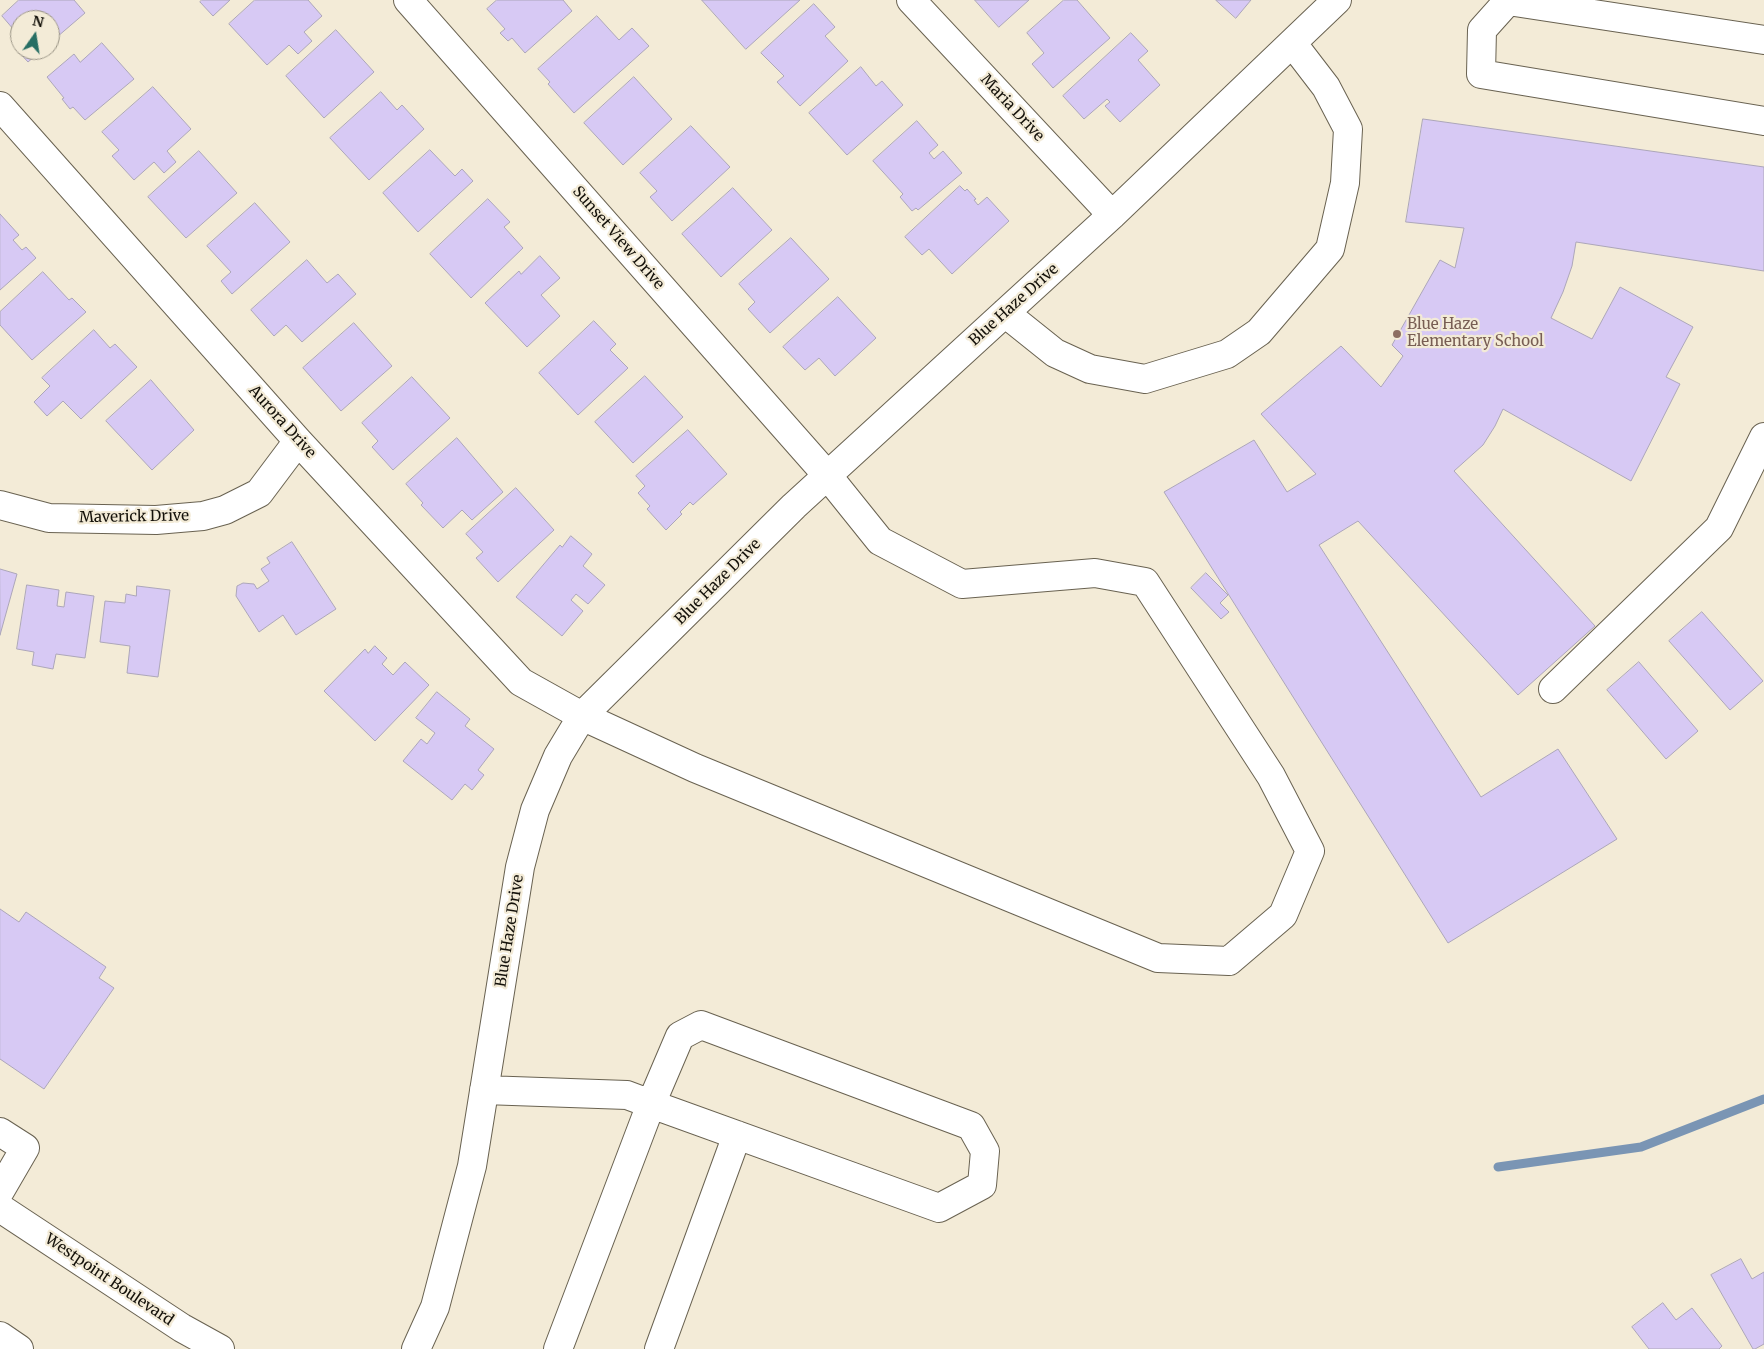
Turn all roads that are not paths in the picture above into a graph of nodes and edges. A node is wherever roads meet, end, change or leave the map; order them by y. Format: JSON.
{"nodes":[{"id":1,"x":408,"y":0,"type":"edge"},
{"id":2,"x":911,"y":0,"type":"edge"},
{"id":3,"x":1337,"y":0,"type":"edge"},
{"id":4,"x":1508,"y":0,"type":"edge"},
{"id":5,"x":1764,"y":40,"type":"edge"},
{"id":6,"x":1293,"y":44,"type":"junction"},
{"id":7,"x":0,"y":106,"type":"edge"},
{"id":8,"x":1764,"y":120,"type":"edge"},
{"id":9,"x":1112,"y":215,"type":"junction"},
{"id":10,"x":1005,"y":313,"type":"junction"},
{"id":11,"x":1764,"y":437,"type":"edge"},
{"id":12,"x":298,"y":441,"type":"junction"},
{"id":13,"x":828,"y":475,"type":"junction"},
{"id":14,"x":0,"y":505,"type":"edge"},
{"id":15,"x":1553,"y":689,"type":"dead end"},
{"id":16,"x":582,"y":716,"type":"junction"},
{"id":17,"x":484,"y":1090,"type":"junction"},
{"id":18,"x":651,"y":1104,"type":"junction"},
{"id":19,"x":0,"y":1132,"type":"edge"},
{"id":20,"x":737,"y":1135,"type":"junction"},
{"id":21,"x":0,"y":1191,"type":"edge"},
{"id":22,"x":0,"y":1208,"type":"edge"},
{"id":23,"x":0,"y":1336,"type":"edge"},
{"id":24,"x":18,"y":1349,"type":"edge"},
{"id":25,"x":220,"y":1349,"type":"edge"},
{"id":26,"x":416,"y":1349,"type":"edge"},
{"id":27,"x":558,"y":1349,"type":"edge"},
{"id":28,"x":659,"y":1349,"type":"edge"}],
"edges":[{"from":1,"to":13,"type":"street","name":"Sunset View Drive"},
{"from":2,"to":9,"type":"street","name":"Maria Drive"},
{"from":3,"to":6,"type":"street","name":"Blue Haze Drive"},
{"from":4,"to":5,"type":"street"},
{"from":4,"to":8,"type":"street"},
{"from":6,"to":9,"type":"street","name":"Blue Haze Drive"},
{"from":6,"to":10,"type":"street"},
{"from":7,"to":12,"type":"street","name":"Aurora Drive"},
{"from":9,"to":10,"type":"street","name":"Blue Haze Drive"},
{"from":10,"to":13,"type":"street","name":"Blue Haze Drive"},
{"from":11,"to":15,"type":"street"},
{"from":12,"to":14,"type":"street","name":"Maverick Drive"},
{"from":12,"to":16,"type":"street","name":"Aurora Drive"},
{"from":13,"to":16,"type":"street","name":"Blue Haze Drive"},
{"from":13,"to":16,"type":"street","name":"Sunset View Drive"},
{"from":16,"to":17,"type":"street","name":"Blue Haze Drive"},
{"from":17,"to":18,"type":"street"},
{"from":17,"to":26,"type":"street","name":"Blue Haze Drive"},
{"from":18,"to":20,"type":"street"},
{"from":18,"to":20,"type":"street"},
{"from":18,"to":27,"type":"street"},
{"from":19,"to":21,"type":"street"},
{"from":20,"to":28,"type":"street"},
{"from":22,"to":25,"type":"street","name":"Westpoint Boulevard"},
{"from":23,"to":24,"type":"street"}]}
